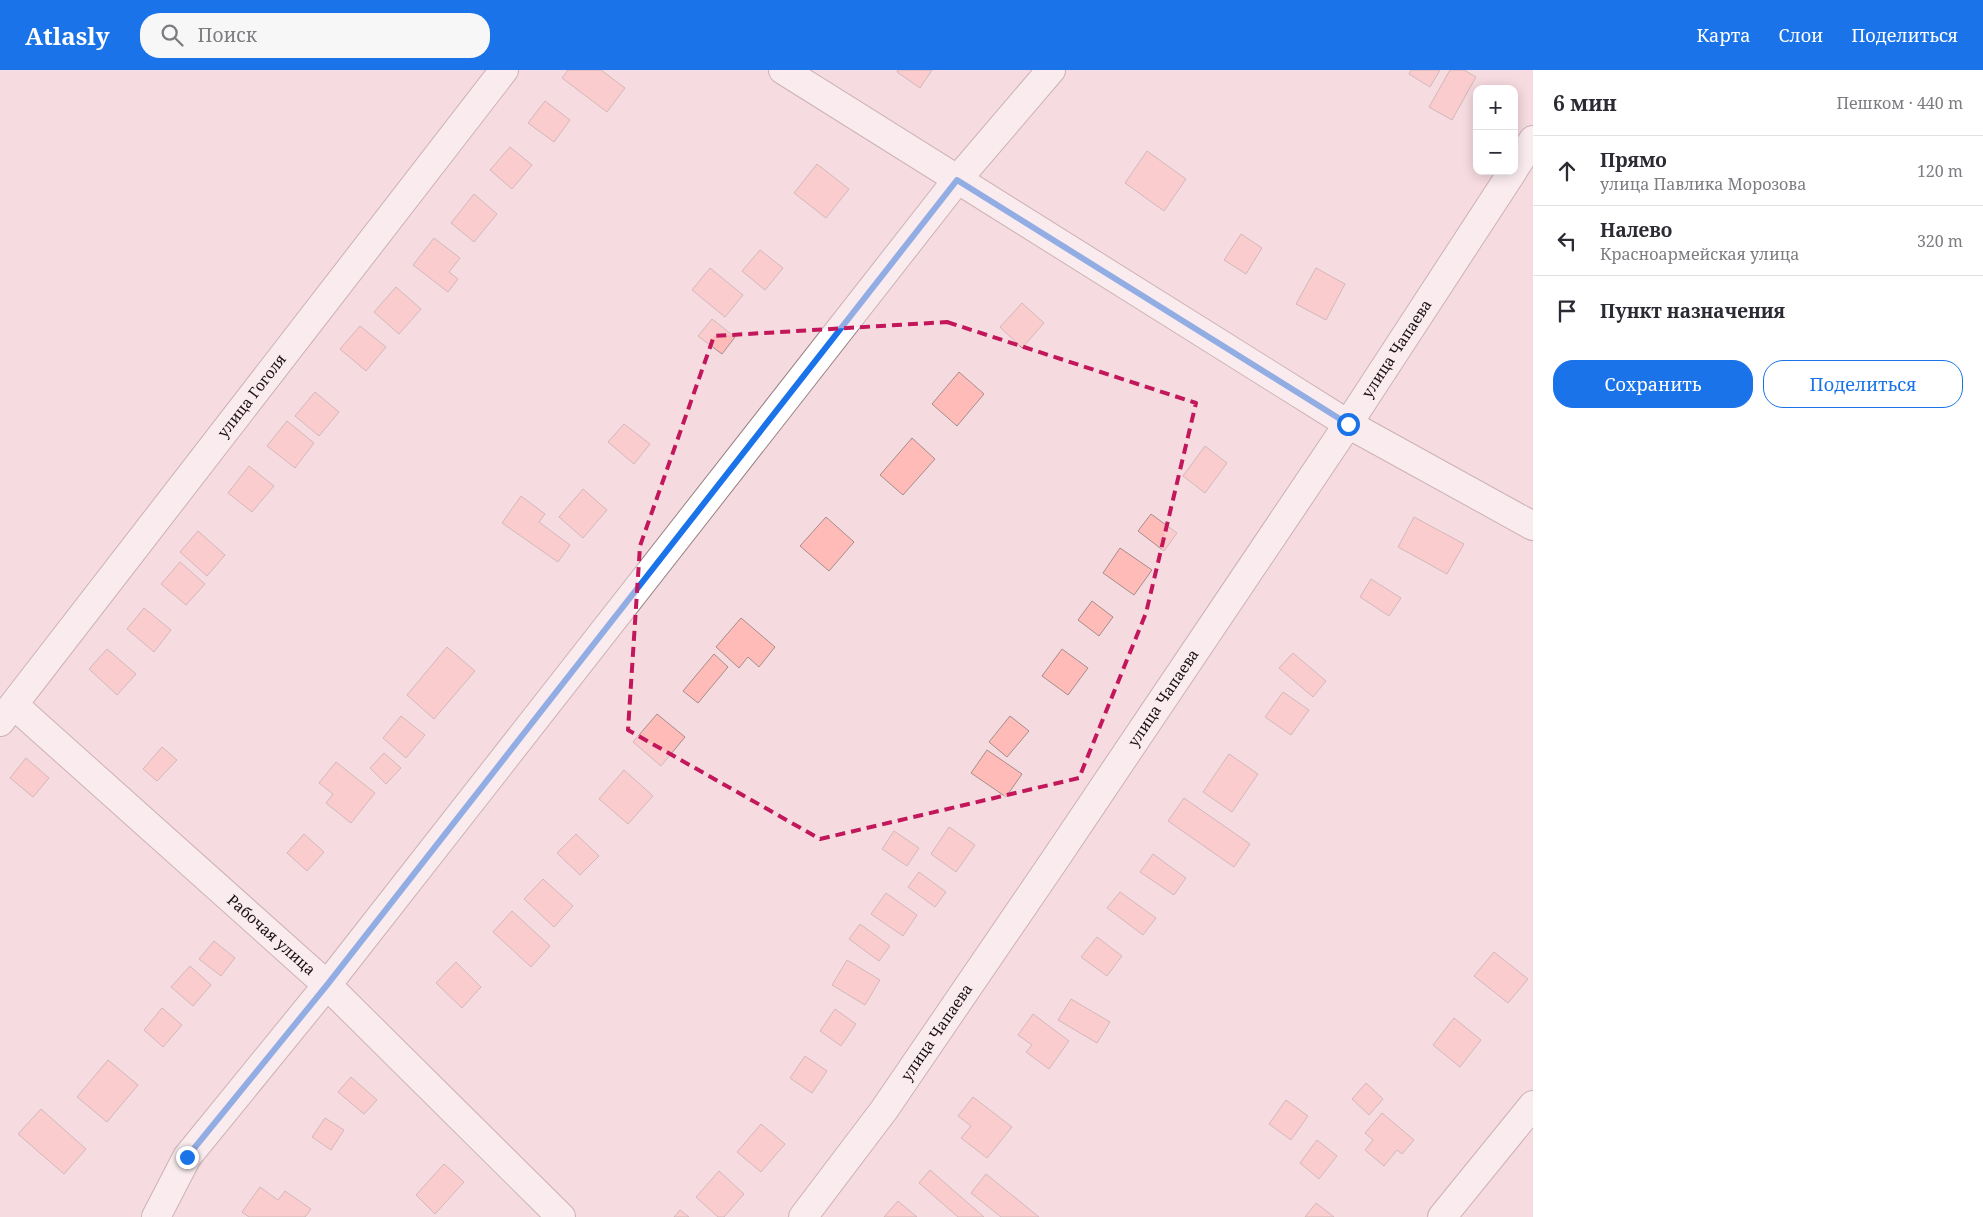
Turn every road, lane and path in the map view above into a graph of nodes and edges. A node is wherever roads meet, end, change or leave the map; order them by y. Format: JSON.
{"nodes":[{"id":1,"x":504,"y":70,"type":"edge"},
{"id":2,"x":783,"y":70,"type":"edge"},
{"id":3,"x":1051,"y":70,"type":"edge"},
{"id":4,"x":1533,"y":140,"type":"edge"},
{"id":5,"x":1518,"y":162,"type":"edge"},
{"id":6,"x":1510,"y":175,"type":"edge"},
{"id":7,"x":957,"y":180,"type":"junction"},
{"id":8,"x":1348,"y":424,"type":"junction"},
{"id":9,"x":1533,"y":526,"type":"edge"},
{"id":10,"x":7,"y":713,"type":"edge"},
{"id":11,"x":327,"y":985,"type":"junction"},
{"id":12,"x":1533,"y":1105,"type":"edge"},
{"id":13,"x":156,"y":1217,"type":"edge"},
{"id":14,"x":561,"y":1217,"type":"edge"},
{"id":15,"x":803,"y":1217,"type":"edge"},
{"id":16,"x":1442,"y":1217,"type":"edge"}],
"edges":[{"from":1,"to":10,"type":"street","name":"улица Гоголя"},
{"from":2,"to":7,"type":"street"},
{"from":3,"to":7,"type":"street"},
{"from":4,"to":5,"type":"street","name":"улица Чапаева"},
{"from":6,"to":8,"type":"street","name":"улица Чапаева"},
{"from":7,"to":8,"type":"street"},
{"from":7,"to":11,"type":"street"},
{"from":8,"to":9,"type":"street"},
{"from":8,"to":15,"type":"street","name":"улица Чапаева"},
{"from":10,"to":11,"type":"street","name":"Рабочая улица"},
{"from":11,"to":13,"type":"street"},
{"from":11,"to":14,"type":"street","name":"Рабочая улица"},
{"from":12,"to":16,"type":"street"}]}
